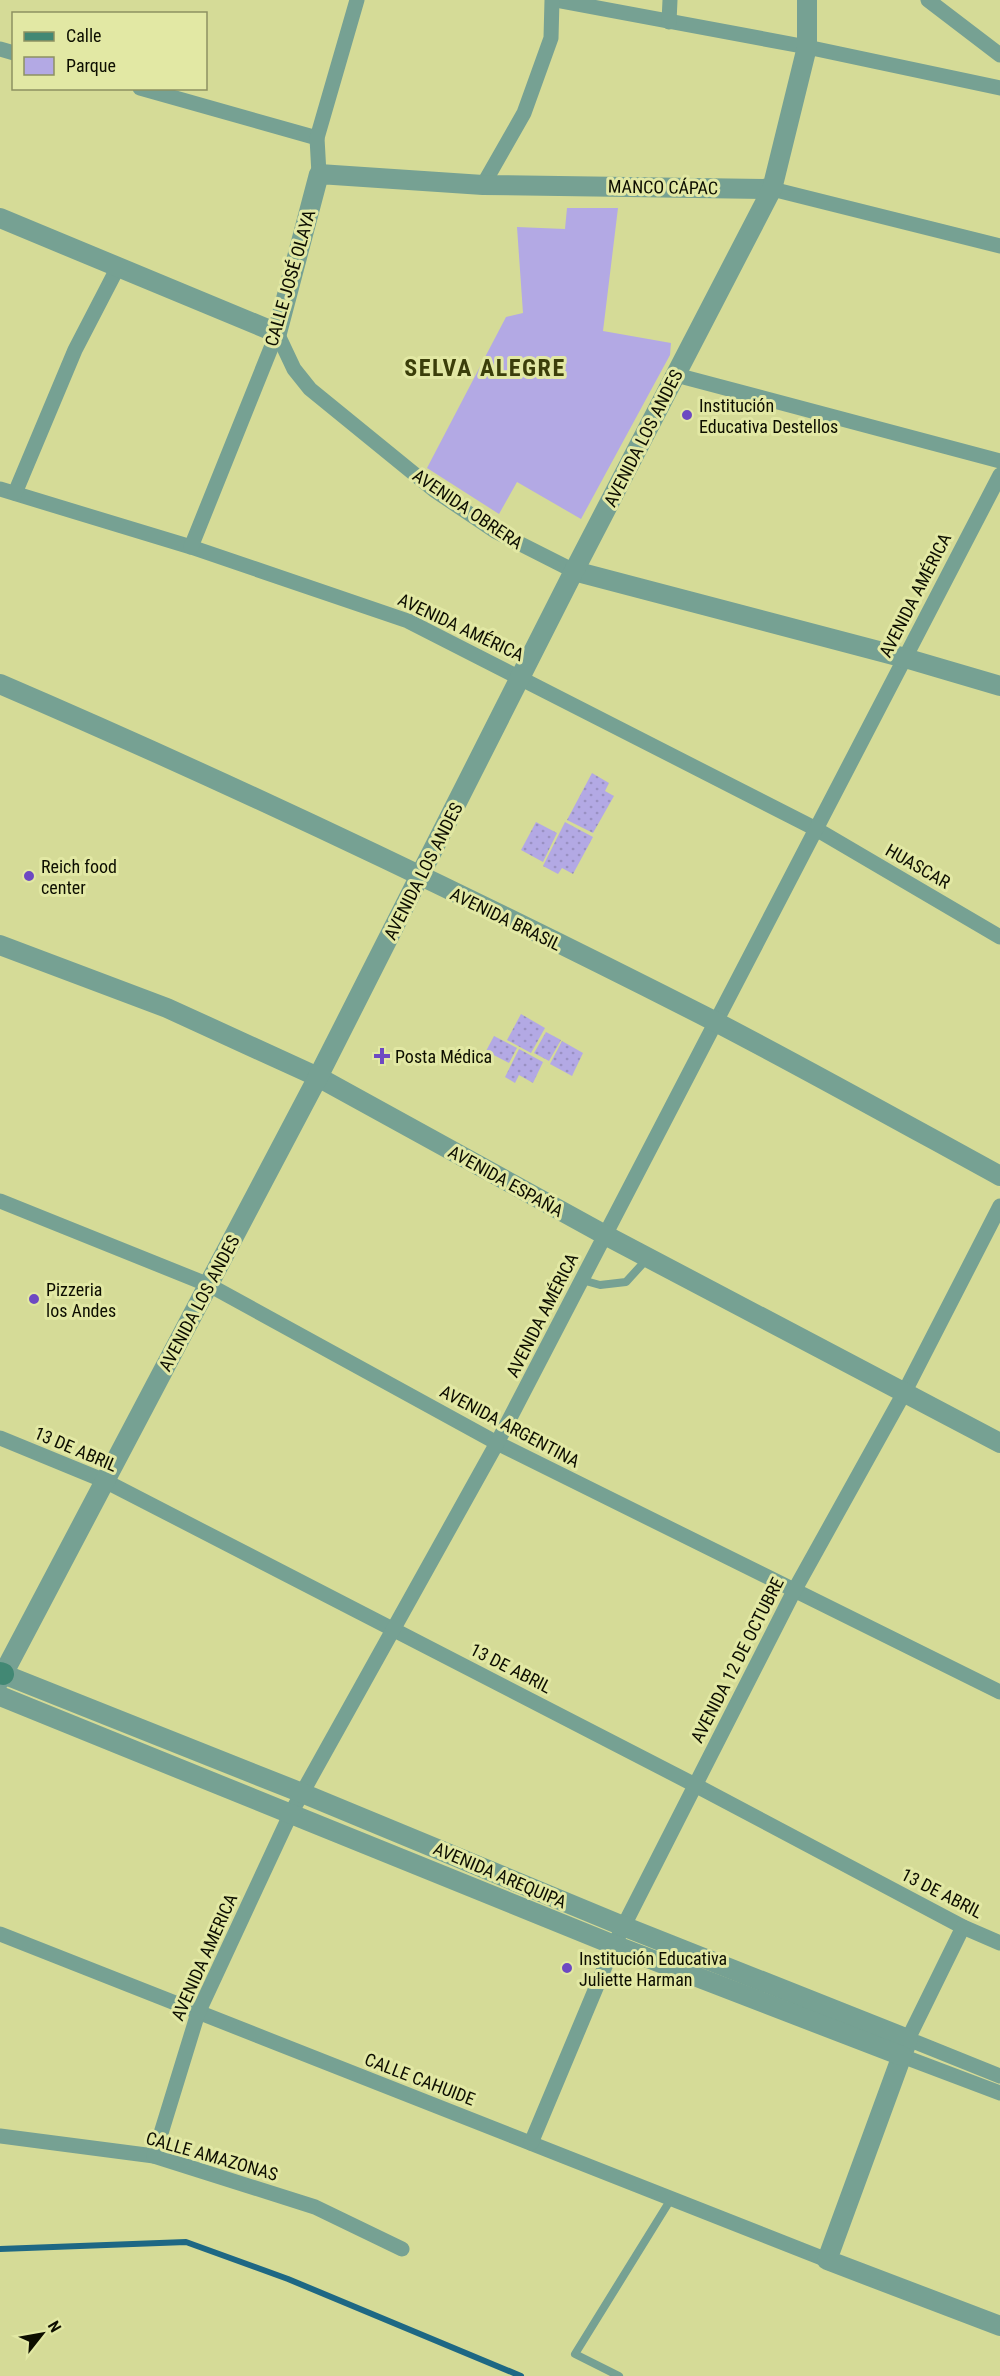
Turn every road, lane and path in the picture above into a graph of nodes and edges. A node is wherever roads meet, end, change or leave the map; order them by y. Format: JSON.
{"nodes":[{"id":1,"x":357,"y":0,"type":"edge"},
{"id":2,"x":553,"y":0,"type":"edge"},
{"id":3,"x":670,"y":0,"type":"edge"},
{"id":4,"x":807,"y":0,"type":"edge"},
{"id":5,"x":928,"y":0,"type":"edge"},
{"id":6,"x":669,"y":22,"type":"junction"},
{"id":7,"x":807,"y":47,"type":"junction"},
{"id":8,"x":1000,"y":55,"type":"edge"},
{"id":9,"x":1000,"y":88,"type":"edge"},
{"id":10,"x":147,"y":90,"type":"edge"},
{"id":11,"x":317,"y":138,"type":"junction"},
{"id":12,"x":319,"y":174,"type":"junction"},
{"id":13,"x":483,"y":185,"type":"junction"},
{"id":14,"x":772,"y":189,"type":"junction"},
{"id":15,"x":0,"y":218,"type":"edge"},
{"id":16,"x":1000,"y":246,"type":"edge"},
{"id":17,"x":118,"y":267,"type":"junction"},
{"id":18,"x":277,"y":333,"type":"junction"},
{"id":19,"x":676,"y":375,"type":"junction"},
{"id":20,"x":1000,"y":461,"type":"edge"},
{"id":21,"x":1000,"y":474,"type":"edge"},
{"id":22,"x":7,"y":491,"type":"edge"},
{"id":23,"x":191,"y":547,"type":"junction"},
{"id":24,"x":574,"y":571,"type":"junction"},
{"id":25,"x":905,"y":658,"type":"junction"},
{"id":26,"x":521,"y":677,"type":"junction"},
{"id":27,"x":0,"y":684,"type":"edge"},
{"id":28,"x":1000,"y":686,"type":"edge"},
{"id":29,"x":816,"y":829,"type":"junction"},
{"id":30,"x":420,"y":876,"type":"junction"},
{"id":31,"x":1000,"y":937,"type":"edge"},
{"id":32,"x":0,"y":945,"type":"edge"},
{"id":33,"x":715,"y":1022,"type":"junction"},
{"id":34,"x":318,"y":1077,"type":"junction"},
{"id":35,"x":1000,"y":1176,"type":"edge"},
{"id":36,"x":0,"y":1201,"type":"edge"},
{"id":37,"x":1000,"y":1206,"type":"edge"},
{"id":38,"x":605,"y":1235,"type":"junction"},
{"id":39,"x":648,"y":1258,"type":"junction"},
{"id":40,"x":582,"y":1280,"type":"junction"},
{"id":41,"x":209,"y":1285,"type":"junction"},
{"id":42,"x":903,"y":1393,"type":"junction"},
{"id":43,"x":0,"y":1438,"type":"edge"},
{"id":44,"x":497,"y":1443,"type":"junction"},
{"id":45,"x":1000,"y":1443,"type":"edge"},
{"id":46,"x":105,"y":1481,"type":"junction"},
{"id":47,"x":794,"y":1591,"type":"junction"},
{"id":48,"x":393,"y":1629,"type":"junction"},
{"id":49,"x":1,"y":1676,"type":"edge"},
{"id":50,"x":1000,"y":1692,"type":"edge"},
{"id":51,"x":0,"y":1696,"type":"edge"},
{"id":52,"x":695,"y":1785,"type":"junction"},
{"id":53,"x":302,"y":1793,"type":"junction"},
{"id":54,"x":291,"y":1813,"type":"junction"},
{"id":55,"x":623,"y":1926,"type":"junction"},
{"id":56,"x":963,"y":1927,"type":"junction"},
{"id":57,"x":0,"y":1934,"type":"edge"},
{"id":58,"x":1000,"y":1943,"type":"edge"},
{"id":59,"x":614,"y":1945,"type":"junction"},
{"id":60,"x":198,"y":2013,"type":"junction"},
{"id":61,"x":905,"y":2047,"type":"junction"},
{"id":62,"x":1000,"y":2076,"type":"edge"},
{"id":63,"x":1000,"y":2093,"type":"edge"},
{"id":64,"x":0,"y":2136,"type":"edge"},
{"id":65,"x":531,"y":2144,"type":"junction"},
{"id":66,"x":154,"y":2156,"type":"junction"},
{"id":67,"x":671,"y":2199,"type":"junction"},
{"id":68,"x":402,"y":2249,"type":"dead end"},
{"id":69,"x":827,"y":2260,"type":"junction"},
{"id":70,"x":1000,"y":2326,"type":"edge"},
{"id":71,"x":619,"y":2376,"type":"edge"}],
"edges":[{"from":1,"to":11,"type":"street","name":"CALLE JOSÉ OLAYA"},
{"from":2,"to":6,"type":"street"},
{"from":2,"to":13,"type":"street"},
{"from":3,"to":6,"type":"street"},
{"from":4,"to":7,"type":"street","name":"AVENIDA LOS ANDES"},
{"from":5,"to":8,"type":"street"},
{"from":6,"to":7,"type":"street"},
{"from":7,"to":9,"type":"street"},
{"from":7,"to":14,"type":"street","name":"AVENIDA LOS ANDES"},
{"from":10,"to":11,"type":"street"},
{"from":11,"to":12,"type":"street","name":"CALLE JOSÉ OLAYA"},
{"from":12,"to":13,"type":"street","name":"MANCO CÁPAC"},
{"from":12,"to":18,"type":"street","name":"CALLE JOSÉ OLAYA"},
{"from":13,"to":14,"type":"street","name":"MANCO CÁPAC"},
{"from":14,"to":16,"type":"street","name":"MANCO CÁPAC"},
{"from":14,"to":19,"type":"street","name":"AVENIDA LOS ANDES"},
{"from":15,"to":17,"type":"street"},
{"from":17,"to":18,"type":"street"},
{"from":17,"to":22,"type":"street"},
{"from":18,"to":23,"type":"street","name":"CALLE JOSÉ OLAYA"},
{"from":18,"to":24,"type":"street","name":"AVENIDA OBRERA"},
{"from":19,"to":20,"type":"street"},
{"from":19,"to":24,"type":"street","name":"AVENIDA LOS ANDES"},
{"from":21,"to":25,"type":"street","name":"AVENIDA AMÉRICA"},
{"from":22,"to":23,"type":"street","name":"AVENIDA AMÉRICA"},
{"from":23,"to":26,"type":"street","name":"AVENIDA AMÉRICA"},
{"from":24,"to":25,"type":"street","name":"AVENIDA OBRERA"},
{"from":24,"to":26,"type":"street","name":"AVENIDA LOS ANDES"},
{"from":25,"to":28,"type":"street","name":"AVENIDA OBRERA"},
{"from":25,"to":29,"type":"street","name":"AVENIDA AMÉRICA"},
{"from":26,"to":29,"type":"street","name":"AVENIDA AMÉRICA"},
{"from":26,"to":30,"type":"street","name":"AVENIDA LOS ANDES"},
{"from":27,"to":30,"type":"street","name":"AVENIDA BRASIL"},
{"from":29,"to":31,"type":"street","name":"HUASCAR"},
{"from":29,"to":33,"type":"street","name":"AVENIDA AMÉRICA"},
{"from":30,"to":33,"type":"street","name":"AVENIDA BRASIL"},
{"from":30,"to":34,"type":"street","name":"AVENIDA LOS ANDES"},
{"from":32,"to":34,"type":"street","name":"AVENIDA ESPAÑA"},
{"from":33,"to":35,"type":"street","name":"AVENIDA BRASIL"},
{"from":33,"to":38,"type":"street","name":"AVENIDA AMÉRICA"},
{"from":34,"to":38,"type":"street","name":"AVENIDA ESPAÑA"},
{"from":34,"to":41,"type":"street","name":"AVENIDA LOS ANDES"},
{"from":36,"to":41,"type":"street","name":"AVENIDA ARGENTINA"},
{"from":37,"to":42,"type":"street","name":"AVENIDA 12 DE OCTUBRE"},
{"from":38,"to":39,"type":"street","name":"AVENIDA ESPAÑA"},
{"from":38,"to":40,"type":"street","name":"AVENIDA AMÉRICA"},
{"from":39,"to":40,"type":"lane"},
{"from":39,"to":42,"type":"street","name":"AVENIDA ESPAÑA"},
{"from":40,"to":44,"type":"street","name":"AVENIDA AMÉRICA"},
{"from":41,"to":44,"type":"street","name":"AVENIDA ARGENTINA"},
{"from":41,"to":46,"type":"street","name":"AVENIDA LOS ANDES"},
{"from":42,"to":45,"type":"street","name":"AVENIDA ESPAÑA"},
{"from":42,"to":47,"type":"street","name":"AVENIDA 12 DE OCTUBRE"},
{"from":43,"to":46,"type":"street","name":"13 DE ABRIL"},
{"from":44,"to":47,"type":"street","name":"AVENIDA ARGENTINA"},
{"from":44,"to":48,"type":"street","name":"AVENIDA AMÉRICA"},
{"from":46,"to":48,"type":"street","name":"13 DE ABRIL"},
{"from":46,"to":49,"type":"street","name":"AVENIDA LOS ANDES"},
{"from":47,"to":50,"type":"street","name":"AVENIDA ARGENTINA"},
{"from":47,"to":52,"type":"street","name":"AVENIDA 12 DE OCTUBRE"},
{"from":48,"to":52,"type":"street","name":"13 DE ABRIL"},
{"from":48,"to":53,"type":"street","name":"AVENIDA AMÉRICA"},
{"from":49,"to":53,"type":"street","name":"AVENIDA AREQUIPA"},
{"from":51,"to":54,"type":"street","name":"AVENIDA AREQUIPA"},
{"from":52,"to":55,"type":"street","name":"AVENIDA 12 DE OCTUBRE"},
{"from":52,"to":56,"type":"street","name":"13 DE ABRIL"},
{"from":53,"to":54,"type":"street","name":"AVENIDA AMÉRICA"},
{"from":53,"to":55,"type":"street","name":"AVENIDA AREQUIPA"},
{"from":54,"to":59,"type":"street","name":"AVENIDA AREQUIPA"},
{"from":54,"to":60,"type":"street","name":"AVENIDA AMERICA"},
{"from":55,"to":59,"type":"street","name":"AVENIDA 12 DE OCTUBRE"},
{"from":55,"to":61,"type":"street","name":"AVENIDA AREQUIPA"},
{"from":56,"to":58,"type":"street","name":"13 DE ABRIL"},
{"from":56,"to":61,"type":"street"},
{"from":57,"to":60,"type":"street","name":"CALLE CAHUIDE"},
{"from":59,"to":61,"type":"street","name":"AVENIDA AREQUIPA"},
{"from":59,"to":65,"type":"street","name":"AVENIDA 12 DE OCTUBRE"},
{"from":60,"to":65,"type":"street","name":"CALLE CAHUIDE"},
{"from":60,"to":66,"type":"street","name":"AVENIDA AMERICA"},
{"from":61,"to":62,"type":"street","name":"AVENIDA AREQUIPA"},
{"from":61,"to":63,"type":"street","name":"AVENIDA AREQUIPA"},
{"from":61,"to":69,"type":"street"},
{"from":64,"to":66,"type":"street","name":"CALLE AMAZONAS"},
{"from":65,"to":67,"type":"street","name":"CALLE CAHUIDE"},
{"from":66,"to":68,"type":"street","name":"CALLE AMAZONAS"},
{"from":67,"to":69,"type":"street","name":"CALLE CAHUIDE"},
{"from":67,"to":71,"type":"lane"},
{"from":69,"to":70,"type":"street"}]}
